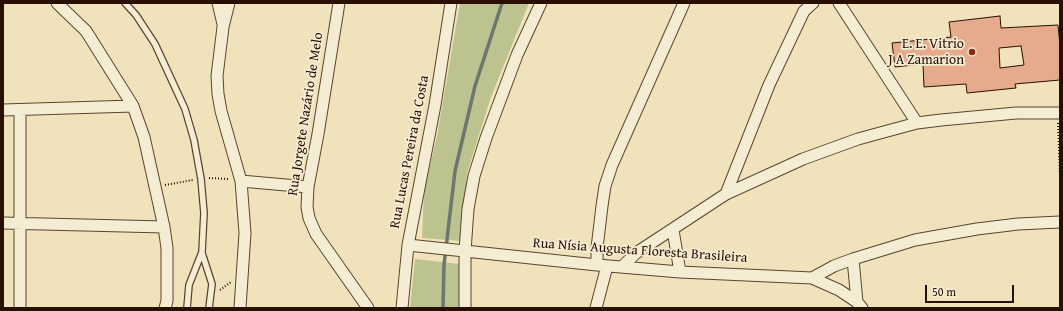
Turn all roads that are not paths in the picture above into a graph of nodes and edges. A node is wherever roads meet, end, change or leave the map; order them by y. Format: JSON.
{"nodes":[{"id":1,"x":57,"y":3,"type":"edge"},
{"id":2,"x":125,"y":3,"type":"edge"},
{"id":3,"x":218,"y":3,"type":"edge"},
{"id":4,"x":229,"y":3,"type":"edge"},
{"id":5,"x":339,"y":3,"type":"edge"},
{"id":6,"x":451,"y":3,"type":"edge"},
{"id":7,"x":541,"y":3,"type":"edge"},
{"id":8,"x":684,"y":3,"type":"edge"},
{"id":9,"x":813,"y":3,"type":"edge"},
{"id":10,"x":838,"y":3,"type":"edge"},
{"id":11,"x":223,"y":27,"type":"junction"},
{"id":12,"x":133,"y":106,"type":"junction"},
{"id":13,"x":3,"y":110,"type":"edge"},
{"id":14,"x":20,"y":110,"type":"junction"},
{"id":15,"x":1059,"y":113,"type":"edge"},
{"id":16,"x":917,"y":123,"type":"junction"},
{"id":17,"x":241,"y":181,"type":"junction"},
{"id":18,"x":308,"y":187,"type":"junction"},
{"id":19,"x":726,"y":194,"type":"junction"},
{"id":20,"x":1060,"y":222,"type":"edge"},
{"id":21,"x":3,"y":223,"type":"edge"},
{"id":22,"x":19,"y":223,"type":"junction"},
{"id":23,"x":164,"y":227,"type":"junction"},
{"id":24,"x":673,"y":230,"type":"junction"},
{"id":25,"x":408,"y":245,"type":"junction"},
{"id":26,"x":460,"y":251,"type":"junction"},
{"id":27,"x":202,"y":252,"type":"junction"},
{"id":28,"x":853,"y":259,"type":"junction"},
{"id":29,"x":602,"y":266,"type":"junction"},
{"id":30,"x":623,"y":266,"type":"junction"},
{"id":31,"x":680,"y":272,"type":"junction"},
{"id":32,"x":812,"y":278,"type":"junction"},
{"id":33,"x":860,"y":305,"type":"edge"},
{"id":34,"x":20,"y":308,"type":"edge"},
{"id":35,"x":165,"y":308,"type":"edge"},
{"id":36,"x":187,"y":308,"type":"edge"},
{"id":37,"x":209,"y":308,"type":"edge"},
{"id":38,"x":240,"y":308,"type":"edge"},
{"id":39,"x":368,"y":308,"type":"edge"},
{"id":40,"x":402,"y":308,"type":"edge"},
{"id":41,"x":465,"y":308,"type":"edge"},
{"id":42,"x":596,"y":308,"type":"edge"}],
"edges":[{"from":1,"to":12,"type":"street"},
{"from":2,"to":27,"type":"lane"},
{"from":3,"to":11,"type":"street"},
{"from":4,"to":11,"type":"street"},
{"from":5,"to":18,"type":"street","name":"Rua Jorgete Nazário de Melo"},
{"from":6,"to":25,"type":"street","name":"Rua Lucas Pereira da Costa"},
{"from":7,"to":26,"type":"street"},
{"from":8,"to":29,"type":"street"},
{"from":9,"to":19,"type":"street"},
{"from":10,"to":16,"type":"street"},
{"from":11,"to":17,"type":"street"},
{"from":12,"to":14,"type":"street"},
{"from":12,"to":23,"type":"street"},
{"from":13,"to":14,"type":"street"},
{"from":14,"to":22,"type":"street"},
{"from":15,"to":16,"type":"street"},
{"from":16,"to":19,"type":"street"},
{"from":17,"to":18,"type":"street"},
{"from":17,"to":38,"type":"street"},
{"from":18,"to":39,"type":"street","name":"Rua Jorgete Nazário de Melo"},
{"from":19,"to":24,"type":"street"},
{"from":20,"to":28,"type":"street"},
{"from":21,"to":22,"type":"street"},
{"from":22,"to":23,"type":"street"},
{"from":22,"to":34,"type":"street"},
{"from":23,"to":35,"type":"street"},
{"from":24,"to":30,"type":"street"},
{"from":24,"to":31,"type":"street"},
{"from":25,"to":26,"type":"street","name":"Rua Nísia Augusta Floresta Brasileira"},
{"from":25,"to":40,"type":"street","name":"Rua Lucas Pereira da Costa"},
{"from":26,"to":29,"type":"street","name":"Rua Nísia Augusta Floresta Brasileira"},
{"from":26,"to":41,"type":"street"},
{"from":27,"to":36,"type":"lane"},
{"from":27,"to":37,"type":"lane"},
{"from":28,"to":32,"type":"street"},
{"from":28,"to":33,"type":"street"},
{"from":29,"to":30,"type":"street","name":"Rua Nísia Augusta Floresta Brasileira"},
{"from":29,"to":42,"type":"street"},
{"from":30,"to":31,"type":"street","name":"Rua Nísia Augusta Floresta Brasileira"},
{"from":31,"to":32,"type":"street","name":"Rua Nísia Augusta Floresta Brasileira"},
{"from":32,"to":33,"type":"street","name":"Rua Nísia Augusta Floresta Brasileira"}]}
